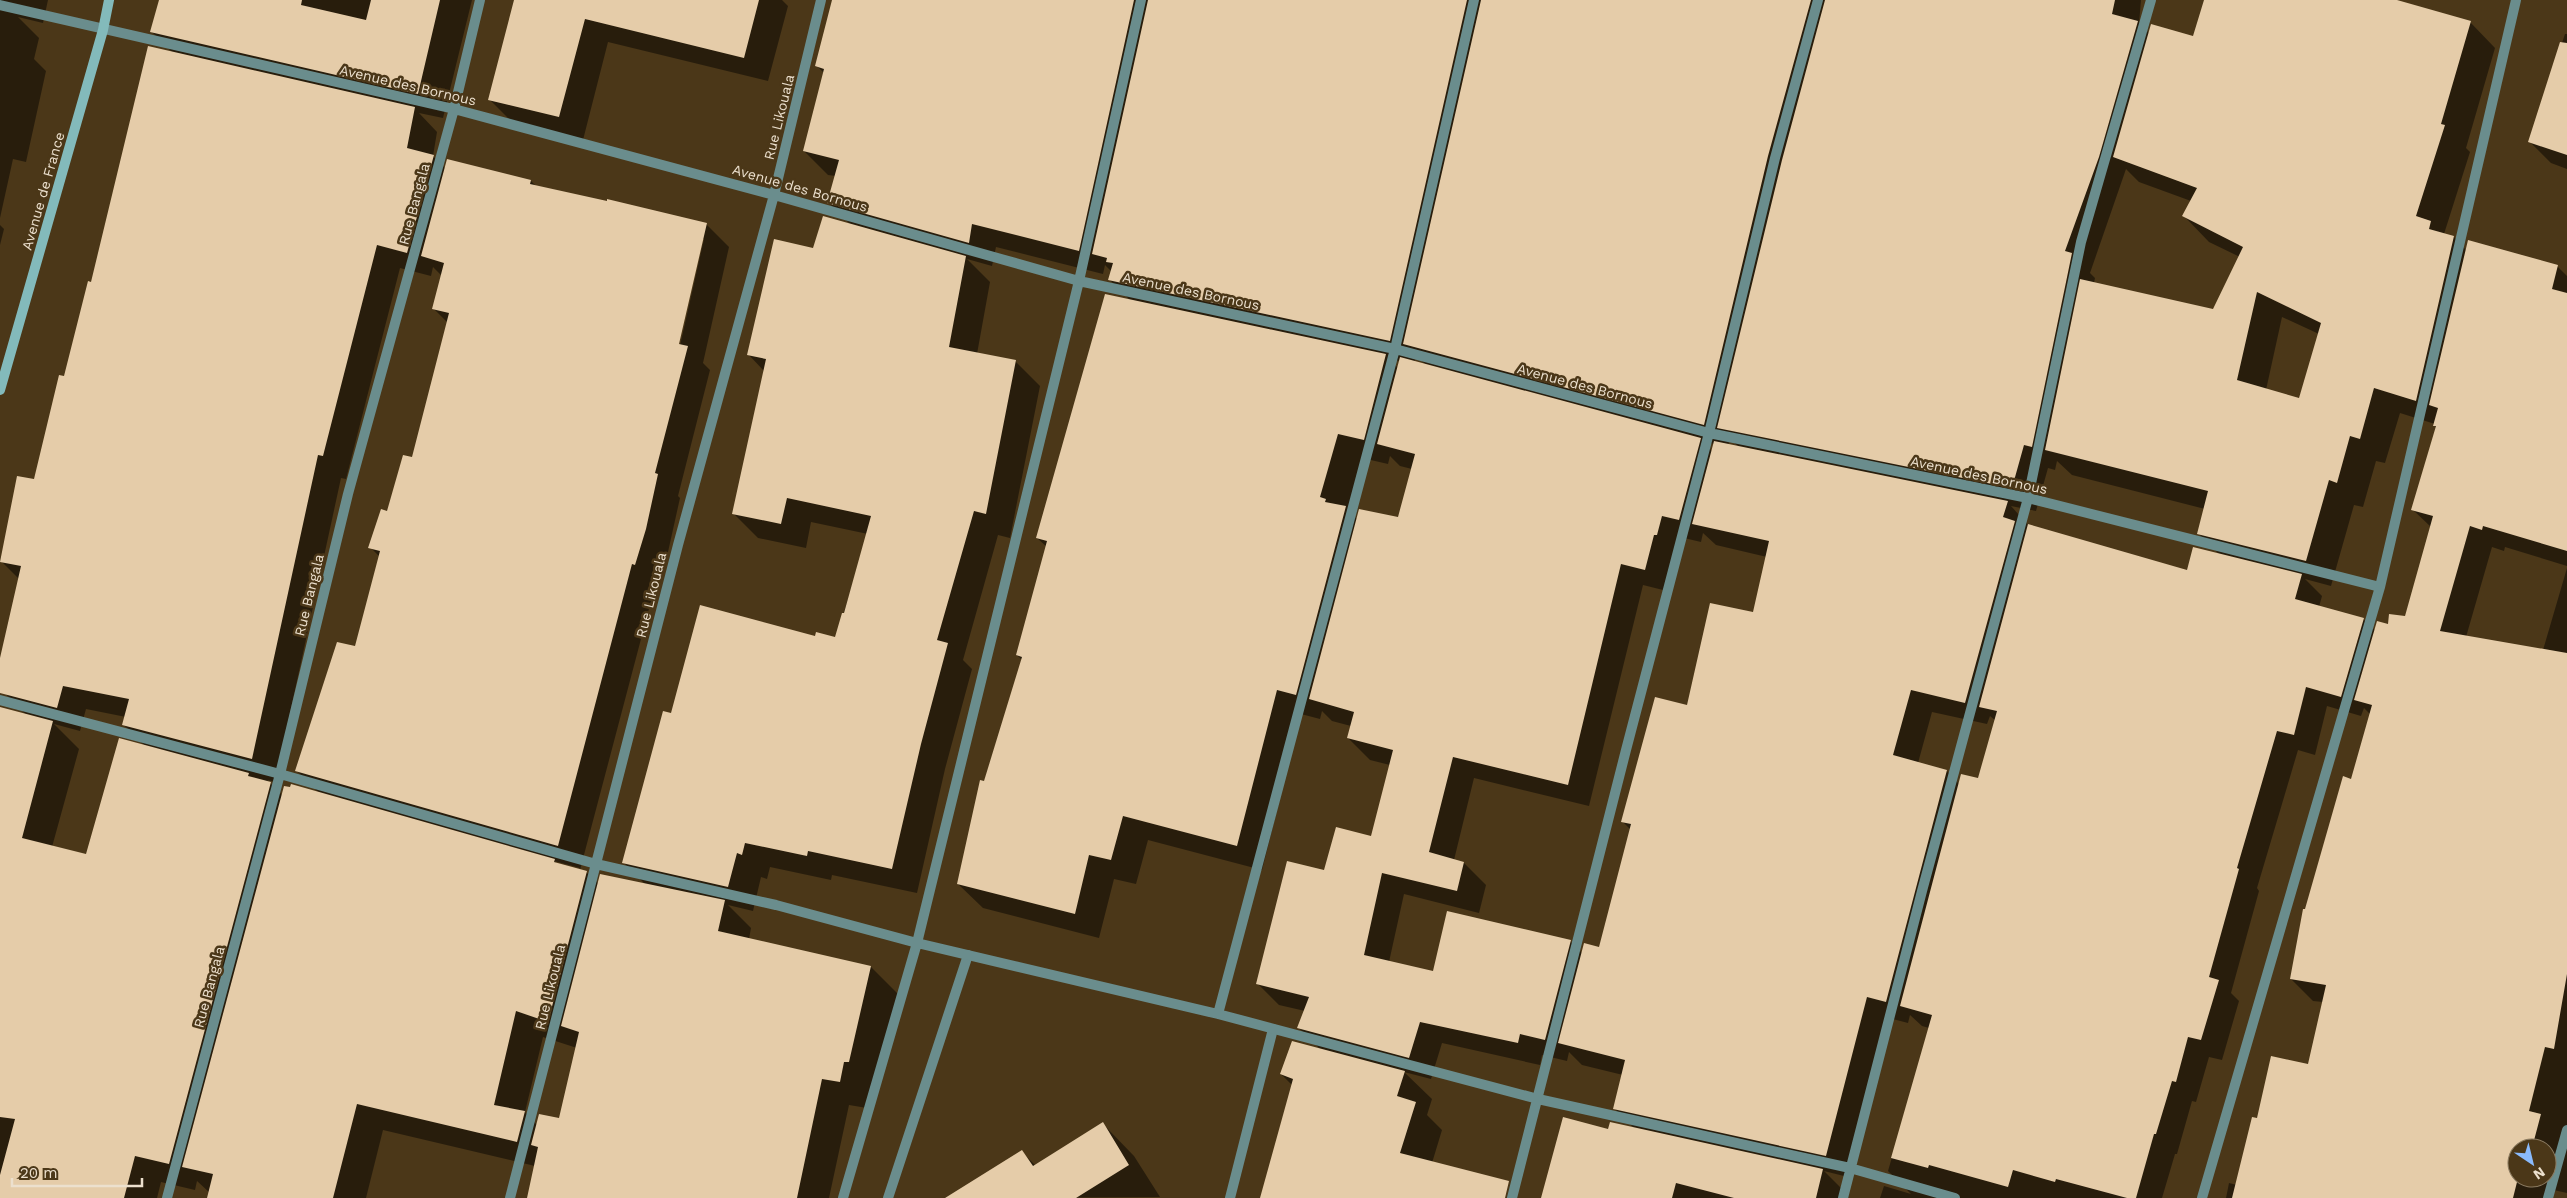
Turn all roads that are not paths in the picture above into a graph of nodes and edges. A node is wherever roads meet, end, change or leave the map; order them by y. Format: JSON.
{"nodes":[{"id":1,"x":109,"y":0,"type":"edge"},
{"id":2,"x":480,"y":0,"type":"edge"},
{"id":3,"x":821,"y":0,"type":"edge"},
{"id":4,"x":1141,"y":0,"type":"edge"},
{"id":5,"x":1474,"y":0,"type":"edge"},
{"id":6,"x":1818,"y":0,"type":"edge"},
{"id":7,"x":2151,"y":0,"type":"edge"},
{"id":8,"x":2516,"y":0,"type":"edge"},
{"id":9,"x":0,"y":5,"type":"edge"},
{"id":10,"x":103,"y":30,"type":"junction"},
{"id":11,"x":454,"y":109,"type":"junction"},
{"id":12,"x":774,"y":195,"type":"junction"},
{"id":13,"x":1079,"y":281,"type":"junction"},
{"id":14,"x":1395,"y":350,"type":"junction"},
{"id":15,"x":0,"y":390,"type":"edge"},
{"id":16,"x":1709,"y":433,"type":"junction"},
{"id":17,"x":2028,"y":498,"type":"junction"},
{"id":18,"x":2380,"y":587,"type":"junction"},
{"id":19,"x":0,"y":700,"type":"edge"},
{"id":20,"x":280,"y":774,"type":"junction"},
{"id":21,"x":596,"y":864,"type":"junction"},
{"id":22,"x":916,"y":943,"type":"junction"},
{"id":23,"x":968,"y":955,"type":"junction"},
{"id":24,"x":1218,"y":1014,"type":"junction"},
{"id":25,"x":1273,"y":1029,"type":"junction"},
{"id":26,"x":1538,"y":1099,"type":"junction"},
{"id":27,"x":2567,"y":1130,"type":"edge"},
{"id":28,"x":1850,"y":1168,"type":"junction"},
{"id":29,"x":167,"y":1198,"type":"edge"},
{"id":30,"x":510,"y":1198,"type":"edge"},
{"id":31,"x":843,"y":1198,"type":"edge"},
{"id":32,"x":888,"y":1198,"type":"edge"},
{"id":33,"x":1230,"y":1198,"type":"edge"},
{"id":34,"x":1512,"y":1198,"type":"edge"},
{"id":35,"x":1843,"y":1198,"type":"edge"},
{"id":36,"x":1955,"y":1198,"type":"edge"},
{"id":37,"x":2202,"y":1198,"type":"edge"},
{"id":38,"x":2548,"y":1198,"type":"edge"}],
"edges":[{"from":1,"to":10,"type":"main road","name":"Avenue de France"},
{"from":2,"to":11,"type":"street","name":"Rue Bangala"},
{"from":3,"to":12,"type":"street","name":"Rue Likouala"},
{"from":4,"to":13,"type":"street"},
{"from":5,"to":14,"type":"street"},
{"from":6,"to":16,"type":"street"},
{"from":7,"to":17,"type":"street"},
{"from":8,"to":18,"type":"street"},
{"from":9,"to":10,"type":"street","name":"Avenue des Bornous"},
{"from":10,"to":11,"type":"street","name":"Avenue des Bornous"},
{"from":10,"to":15,"type":"main road","name":"Avenue de France"},
{"from":11,"to":12,"type":"street","name":"Avenue des Bornous"},
{"from":11,"to":20,"type":"street","name":"Rue Bangala"},
{"from":12,"to":13,"type":"street","name":"Avenue des Bornous"},
{"from":12,"to":21,"type":"street","name":"Rue Likouala"},
{"from":13,"to":14,"type":"street","name":"Avenue des Bornous"},
{"from":13,"to":22,"type":"street"},
{"from":14,"to":16,"type":"street","name":"Avenue des Bornous"},
{"from":14,"to":24,"type":"street"},
{"from":16,"to":17,"type":"street","name":"Avenue des Bornous"},
{"from":16,"to":26,"type":"street"},
{"from":17,"to":18,"type":"street","name":"Avenue des Bornous"},
{"from":17,"to":28,"type":"street"},
{"from":18,"to":37,"type":"street"},
{"from":19,"to":20,"type":"street"},
{"from":20,"to":21,"type":"street"},
{"from":20,"to":29,"type":"street","name":"Rue Bangala"},
{"from":21,"to":22,"type":"street"},
{"from":21,"to":30,"type":"street","name":"Rue Likouala"},
{"from":22,"to":23,"type":"street"},
{"from":22,"to":31,"type":"street"},
{"from":23,"to":24,"type":"street"},
{"from":23,"to":32,"type":"street"},
{"from":24,"to":25,"type":"street"},
{"from":25,"to":26,"type":"street"},
{"from":25,"to":33,"type":"street"},
{"from":26,"to":28,"type":"street"},
{"from":26,"to":34,"type":"street"},
{"from":27,"to":38,"type":"street"},
{"from":28,"to":35,"type":"street"},
{"from":28,"to":36,"type":"street"}]}
